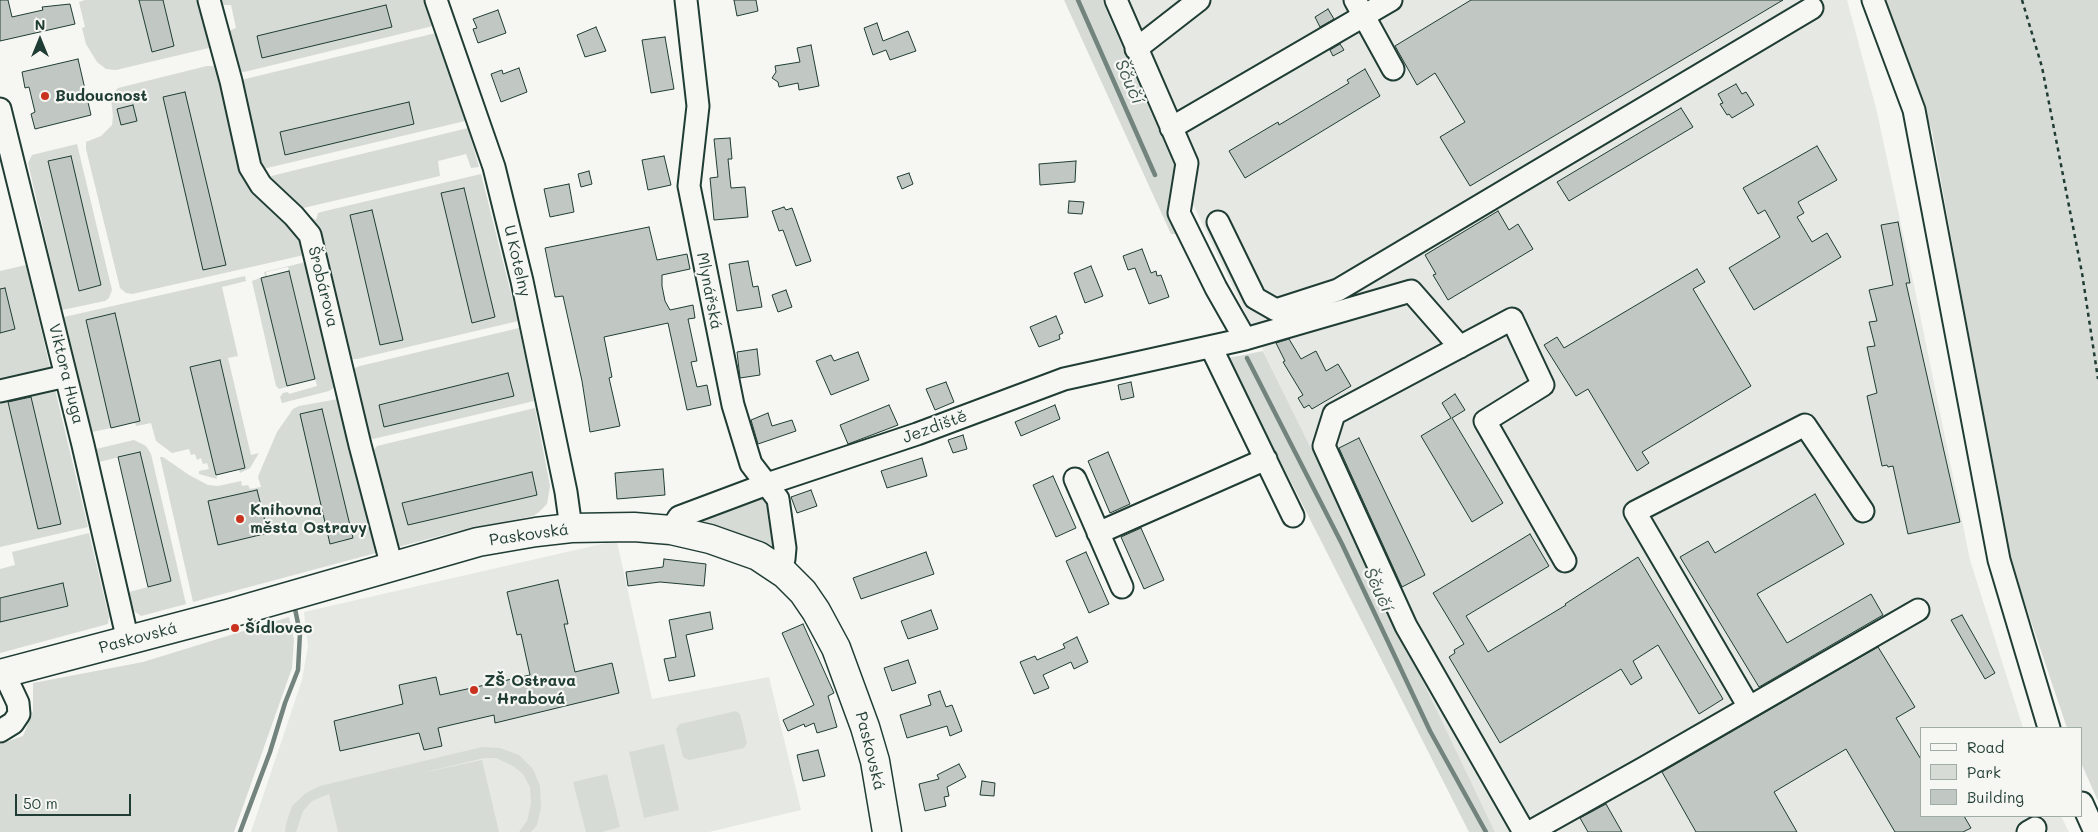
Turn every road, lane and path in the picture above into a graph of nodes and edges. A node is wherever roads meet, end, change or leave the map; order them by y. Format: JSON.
{"nodes":[{"id":1,"x":209,"y":0,"type":"edge"},
{"id":2,"x":436,"y":0,"type":"edge"},
{"id":3,"x":686,"y":0,"type":"edge"},
{"id":4,"x":1116,"y":0,"type":"edge"},
{"id":5,"x":1199,"y":0,"type":"edge"},
{"id":6,"x":1391,"y":0,"type":"edge"},
{"id":7,"x":1873,"y":0,"type":"edge"},
{"id":8,"x":2022,"y":0,"type":"edge"},
{"id":9,"x":1360,"y":8,"type":"edge"},
{"id":10,"x":1812,"y":8,"type":"dead end"},
{"id":11,"x":1136,"y":49,"type":"junction"},
{"id":12,"x":1394,"y":69,"type":"dead end"},
{"id":13,"x":0,"y":109,"type":"edge"},
{"id":14,"x":1171,"y":128,"type":"junction"},
{"id":15,"x":5,"y":153,"type":"edge"},
{"id":16,"x":1218,"y":222,"type":"dead end"},
{"id":17,"x":1245,"y":339,"type":"junction"},
{"id":18,"x":1211,"y":347,"type":"junction"},
{"id":19,"x":1460,"y":347,"type":"junction"},
{"id":20,"x":66,"y":376,"type":"junction"},
{"id":21,"x":2098,"y":378,"type":"edge"},
{"id":22,"x":0,"y":391,"type":"edge"},
{"id":23,"x":1266,"y":459,"type":"junction"},
{"id":24,"x":1075,"y":479,"type":"dead end"},
{"id":25,"x":767,"y":484,"type":"junction"},
{"id":26,"x":1863,"y":511,"type":"dead end"},
{"id":27,"x":1293,"y":516,"type":"dead end"},
{"id":28,"x":571,"y":528,"type":"junction"},
{"id":29,"x":671,"y":530,"type":"junction"},
{"id":30,"x":1098,"y":533,"type":"junction"},
{"id":31,"x":1565,"y":561,"type":"dead end"},
{"id":32,"x":392,"y":567,"type":"junction"},
{"id":33,"x":779,"y":570,"type":"junction"},
{"id":34,"x":1122,"y":587,"type":"dead end"},
{"id":35,"x":1918,"y":610,"type":"dead end"},
{"id":36,"x":128,"y":641,"type":"junction"},
{"id":37,"x":2,"y":674,"type":"edge"},
{"id":38,"x":1749,"y":707,"type":"junction"},
{"id":39,"x":2049,"y":727,"type":"edge"},
{"id":40,"x":0,"y":731,"type":"edge"},
{"id":41,"x":2083,"y":805,"type":"edge"},
{"id":42,"x":887,"y":832,"type":"edge"},
{"id":43,"x":1524,"y":832,"type":"edge"},
{"id":44,"x":1530,"y":832,"type":"edge"},
{"id":45,"x":2095,"y":832,"type":"edge"}],
"edges":[{"from":1,"to":32,"type":"street","name":"Šrobárova"},
{"from":2,"to":28,"type":"street","name":"U Kotelny"},
{"from":3,"to":25,"type":"street","name":"Mlynářská"},
{"from":4,"to":11,"type":"street"},
{"from":5,"to":11,"type":"street"},
{"from":6,"to":9,"type":"street"},
{"from":7,"to":39,"type":"street"},
{"from":8,"to":21,"type":"path"},
{"from":9,"to":12,"type":"street"},
{"from":9,"to":14,"type":"street"},
{"from":10,"to":16,"type":"street"},
{"from":11,"to":14,"type":"street"},
{"from":13,"to":15,"type":"street","name":"Viktora Huga"},
{"from":14,"to":17,"type":"street"},
{"from":15,"to":20,"type":"street","name":"Viktora Huga"},
{"from":17,"to":18,"type":"street","name":"Jezdiště"},
{"from":17,"to":19,"type":"street","name":"Jezdiště"},
{"from":18,"to":23,"type":"street"},
{"from":18,"to":25,"type":"street","name":"Jezdiště"},
{"from":19,"to":31,"type":"street"},
{"from":19,"to":43,"type":"street"},
{"from":20,"to":22,"type":"street"},
{"from":20,"to":36,"type":"street","name":"Viktora Huga"},
{"from":23,"to":27,"type":"street"},
{"from":23,"to":30,"type":"street"},
{"from":24,"to":30,"type":"street"},
{"from":25,"to":29,"type":"street","name":"Jezdiště"},
{"from":25,"to":33,"type":"street","name":"Mlynářská"},
{"from":26,"to":38,"type":"street"},
{"from":28,"to":29,"type":"main road","name":"Paskovská"},
{"from":28,"to":32,"type":"main road","name":"Paskovská"},
{"from":29,"to":33,"type":"main road","name":"Paskovská"},
{"from":30,"to":34,"type":"street"},
{"from":32,"to":36,"type":"main road","name":"Paskovská"},
{"from":33,"to":42,"type":"main road","name":"Paskovská"},
{"from":35,"to":38,"type":"street"},
{"from":36,"to":37,"type":"main road","name":"Paskovská"},
{"from":37,"to":40,"type":"street"},
{"from":38,"to":44,"type":"street"},
{"from":41,"to":45,"type":"street"}]}
